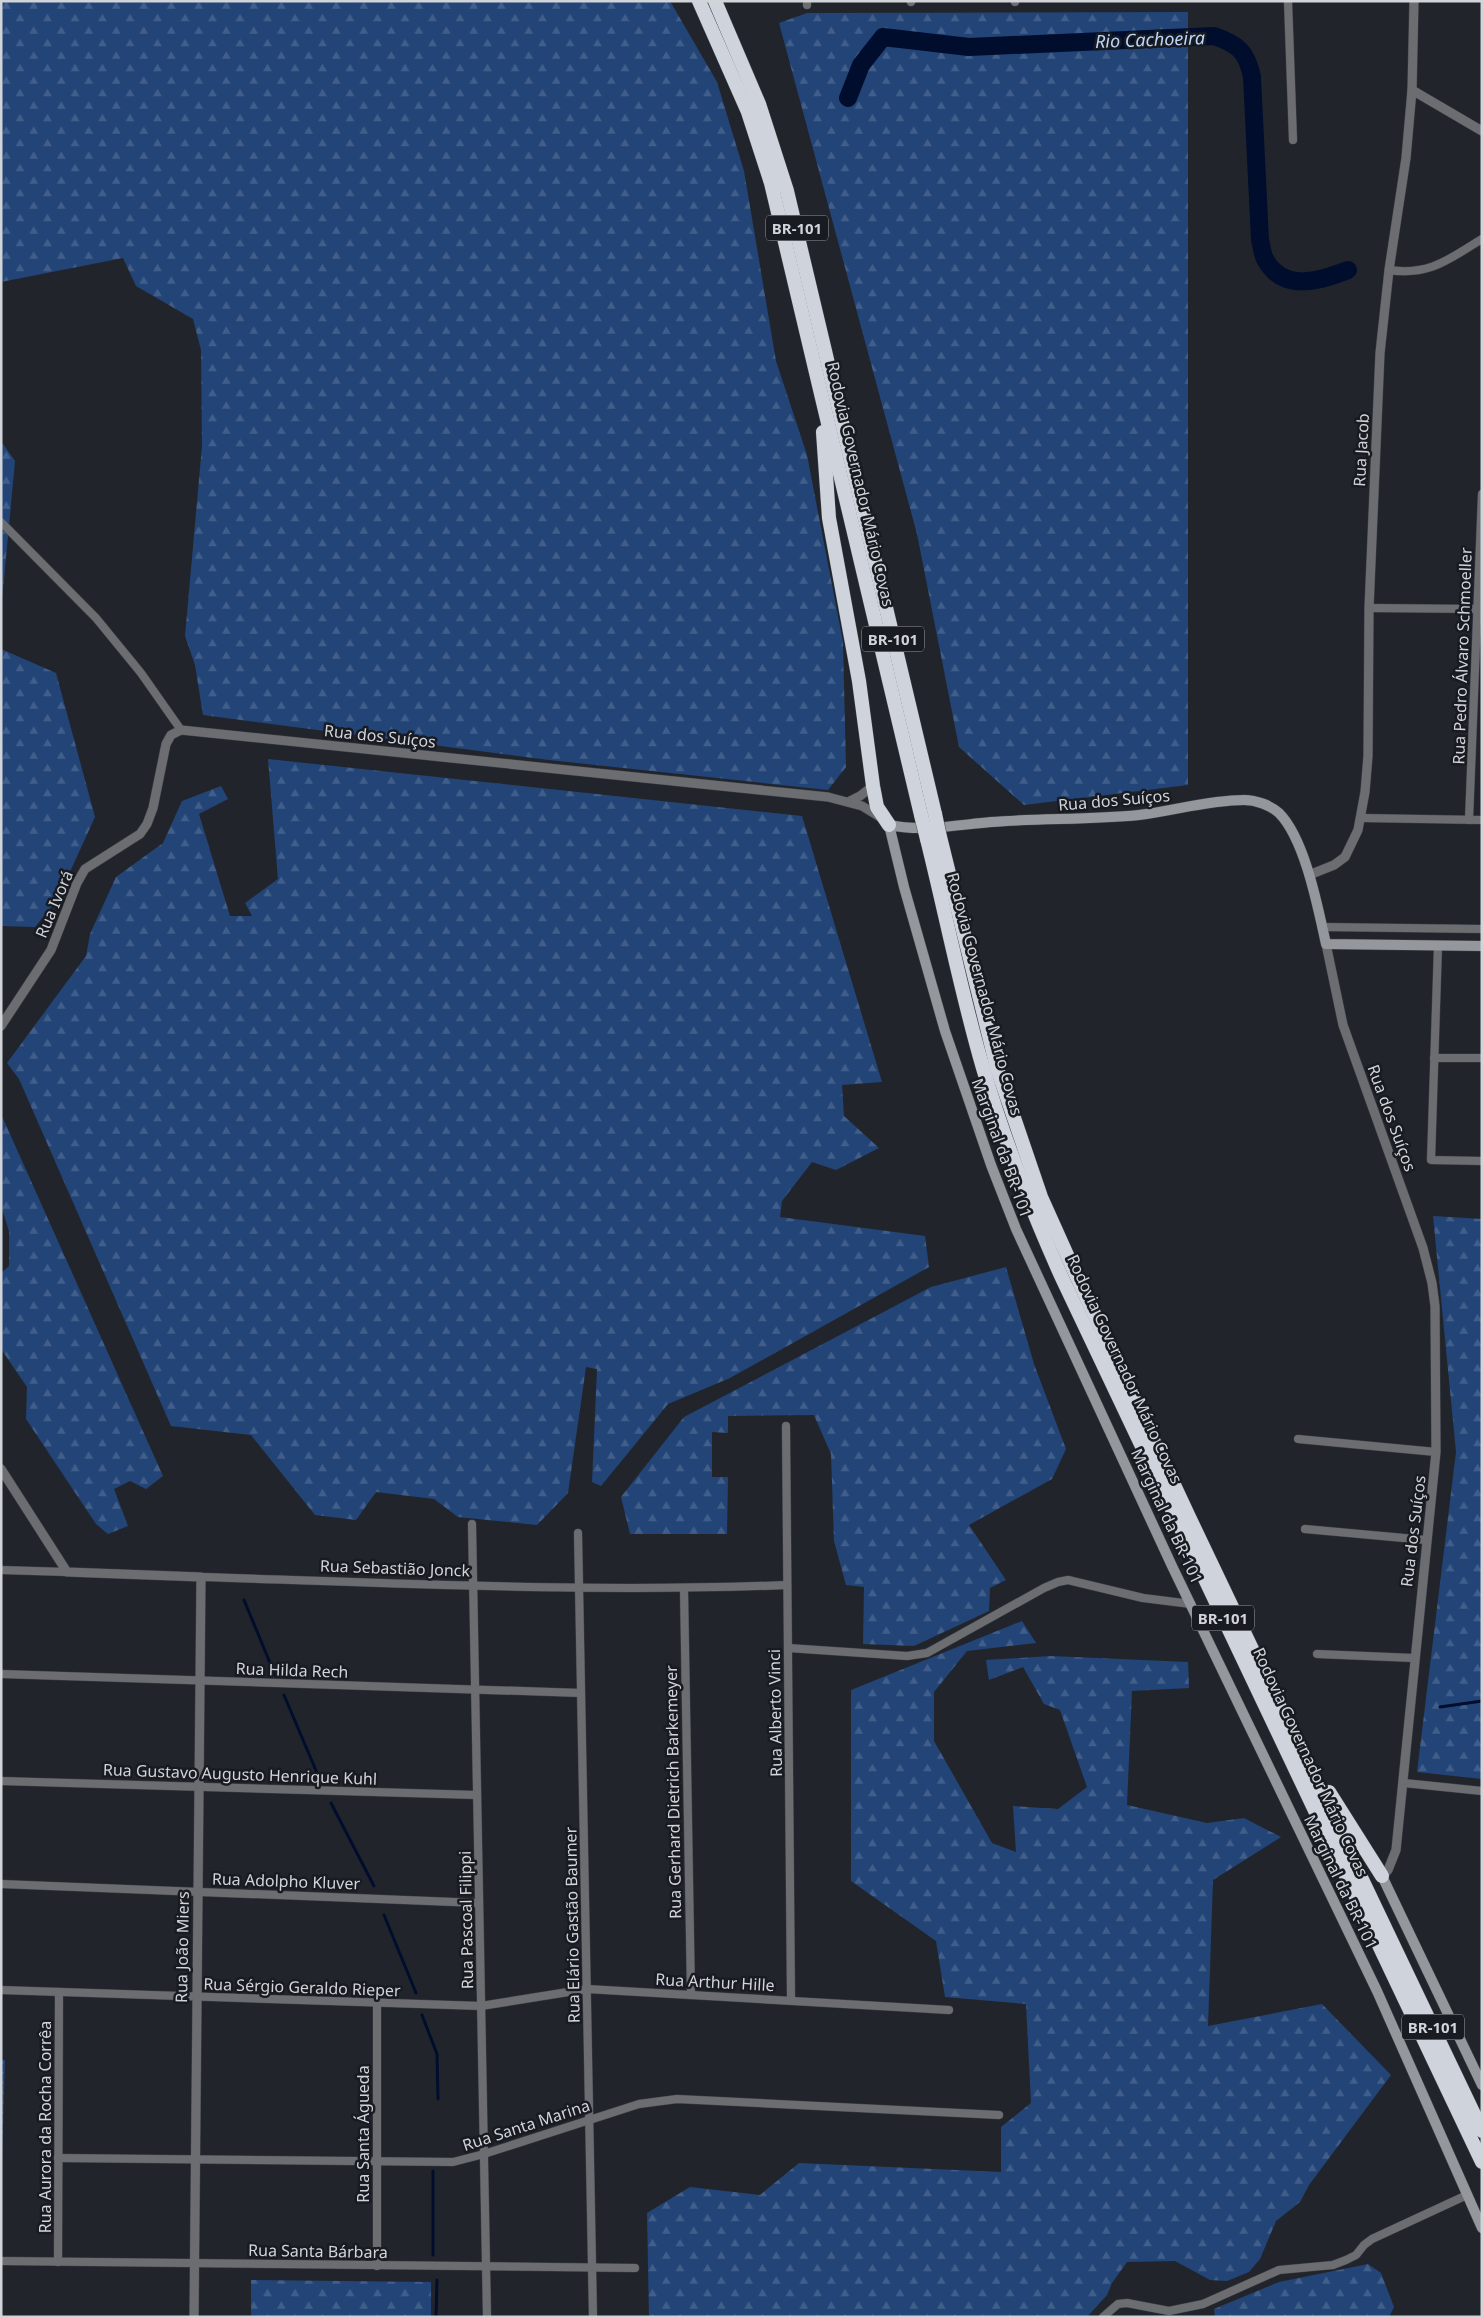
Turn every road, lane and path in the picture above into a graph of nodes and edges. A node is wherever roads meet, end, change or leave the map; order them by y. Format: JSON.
{"nodes":[{"id":1,"x":699,"y":1,"type":"edge"},
{"id":2,"x":715,"y":1,"type":"edge"},
{"id":3,"x":1288,"y":1,"type":"edge"},
{"id":4,"x":1414,"y":1,"type":"edge"},
{"id":5,"x":1412,"y":90,"type":"junction"},
{"id":6,"x":1482,"y":131,"type":"edge"},
{"id":7,"x":1293,"y":140,"type":"dead end"},
{"id":8,"x":1482,"y":239,"type":"edge"},
{"id":9,"x":1389,"y":270,"type":"junction"},
{"id":10,"x":821,"y":394,"type":"junction"},
{"id":11,"x":1482,"y":494,"type":"edge"},
{"id":12,"x":1482,"y":501,"type":"edge"},
{"id":13,"x":1,"y":522,"type":"edge"},
{"id":14,"x":1369,"y":608,"type":"junction"},
{"id":15,"x":1480,"y":609,"type":"edge"},
{"id":16,"x":180,"y":730,"type":"junction"},
{"id":17,"x":873,"y":786,"type":"junction"},
{"id":18,"x":850,"y":801,"type":"junction"},
{"id":19,"x":928,"y":815,"type":"junction"},
{"id":20,"x":1362,"y":818,"type":"junction"},
{"id":21,"x":1469,"y":820,"type":"junction"},
{"id":22,"x":1482,"y":820,"type":"edge"},
{"id":23,"x":889,"y":825,"type":"junction"},
{"id":24,"x":934,"y":838,"type":"junction"},
{"id":25,"x":1309,"y":875,"type":"junction"},
{"id":26,"x":1322,"y":927,"type":"junction"},
{"id":27,"x":1482,"y":929,"type":"edge"},
{"id":28,"x":1326,"y":944,"type":"junction"},
{"id":29,"x":1438,"y":946,"type":"junction"},
{"id":30,"x":1482,"y":946,"type":"edge"},
{"id":31,"x":1,"y":1026,"type":"edge"},
{"id":32,"x":1434,"y":1058,"type":"junction"},
{"id":33,"x":1482,"y":1058,"type":"edge"},
{"id":34,"x":1482,"y":1161,"type":"edge"},
{"id":35,"x":786,"y":1426,"type":"dead end"},
{"id":36,"x":1298,"y":1439,"type":"dead end"},
{"id":37,"x":1436,"y":1452,"type":"junction"},
{"id":38,"x":1,"y":1469,"type":"edge"},
{"id":39,"x":472,"y":1524,"type":"dead end"},
{"id":40,"x":1305,"y":1529,"type":"dead end"},
{"id":41,"x":578,"y":1533,"type":"dead end"},
{"id":42,"x":1426,"y":1540,"type":"junction"},
{"id":43,"x":1,"y":1570,"type":"edge"},
{"id":44,"x":67,"y":1572,"type":"junction"},
{"id":45,"x":201,"y":1577,"type":"junction"},
{"id":46,"x":473,"y":1585,"type":"junction"},
{"id":47,"x":788,"y":1585,"type":"junction"},
{"id":48,"x":579,"y":1588,"type":"junction"},
{"id":49,"x":684,"y":1589,"type":"junction"},
{"id":50,"x":1191,"y":1604,"type":"junction"},
{"id":51,"x":788,"y":1648,"type":"junction"},
{"id":52,"x":1317,"y":1654,"type":"dead end"},
{"id":53,"x":1414,"y":1658,"type":"junction"},
{"id":54,"x":1,"y":1674,"type":"edge"},
{"id":55,"x":200,"y":1681,"type":"junction"},
{"id":56,"x":475,"y":1690,"type":"junction"},
{"id":57,"x":581,"y":1693,"type":"junction"},
{"id":58,"x":1294,"y":1737,"type":"junction"},
{"id":59,"x":1,"y":1781,"type":"edge"},
{"id":60,"x":1404,"y":1783,"type":"junction"},
{"id":61,"x":199,"y":1787,"type":"junction"},
{"id":62,"x":1482,"y":1791,"type":"edge"},
{"id":63,"x":477,"y":1795,"type":"junction"},
{"id":64,"x":1382,"y":1876,"type":"junction"},
{"id":65,"x":1,"y":1884,"type":"edge"},
{"id":66,"x":198,"y":1892,"type":"junction"},
{"id":67,"x":479,"y":1902,"type":"junction"},
{"id":68,"x":587,"y":1989,"type":"junction"},
{"id":69,"x":1,"y":1990,"type":"edge"},
{"id":70,"x":59,"y":1992,"type":"junction"},
{"id":71,"x":690,"y":1995,"type":"junction"},
{"id":72,"x":197,"y":1997,"type":"junction"},
{"id":73,"x":791,"y":2000,"type":"junction"},
{"id":74,"x":377,"y":2003,"type":"junction"},
{"id":75,"x":481,"y":2006,"type":"junction"},
{"id":76,"x":949,"y":2010,"type":"dead end"},
{"id":77,"x":1482,"y":2085,"type":"edge"},
{"id":78,"x":999,"y":2115,"type":"dead end"},
{"id":79,"x":589,"y":2120,"type":"junction"},
{"id":80,"x":1482,"y":2131,"type":"edge"},
{"id":81,"x":484,"y":2154,"type":"junction"},
{"id":82,"x":58,"y":2158,"type":"junction"},
{"id":83,"x":195,"y":2159,"type":"junction"},
{"id":84,"x":376,"y":2161,"type":"junction"},
{"id":85,"x":1482,"y":2162,"type":"edge"},
{"id":86,"x":1467,"y":2195,"type":"junction"},
{"id":87,"x":1482,"y":2228,"type":"edge"},
{"id":88,"x":1,"y":2261,"type":"edge"},
{"id":89,"x":58,"y":2262,"type":"junction"},
{"id":90,"x":194,"y":2264,"type":"junction"},
{"id":91,"x":376,"y":2266,"type":"junction"},
{"id":92,"x":486,"y":2267,"type":"junction"},
{"id":93,"x":592,"y":2268,"type":"junction"},
{"id":94,"x":635,"y":2268,"type":"dead end"},
{"id":95,"x":194,"y":2317,"type":"edge"},
{"id":96,"x":487,"y":2317,"type":"edge"},
{"id":97,"x":592,"y":2317,"type":"edge"},
{"id":98,"x":1103,"y":2317,"type":"edge"}],
"edges":[{"from":1,"to":10,"type":"highway","name":"Rodovia Governador Mário Covas","number":"BR-101"},
{"from":2,"to":19,"type":"highway","name":"Rodovia Governador Mário Covas","number":"BR-101"},
{"from":3,"to":7,"type":"street"},
{"from":4,"to":5,"type":"street","name":"Rua Jacob"},
{"from":5,"to":6,"type":"street"},
{"from":5,"to":9,"type":"street","name":"Rua Jacob"},
{"from":8,"to":9,"type":"street"},
{"from":9,"to":14,"type":"street","name":"Rua Jacob"},
{"from":10,"to":17,"type":"highway"},
{"from":10,"to":19,"type":"highway","name":"Rodovia Governador Mário Covas","number":"BR-101"},
{"from":11,"to":12,"type":"street","name":"Rua Pedro Álvaro Schmoeller"},
{"from":12,"to":15,"type":"street","name":"Rua Pedro Álvaro Schmoeller"},
{"from":13,"to":16,"type":"street"},
{"from":14,"to":15,"type":"street"},
{"from":14,"to":20,"type":"street","name":"Rua Jacob"},
{"from":15,"to":21,"type":"street","name":"Rua Pedro Álvaro Schmoeller"},
{"from":16,"to":18,"type":"street","name":"Rua dos Suíços"},
{"from":16,"to":31,"type":"street","name":"Rua Ivorá"},
{"from":17,"to":18,"type":"street"},
{"from":17,"to":23,"type":"highway"},
{"from":18,"to":23,"type":"street","name":"Rua dos Suíços"},
{"from":19,"to":24,"type":"highway","name":"Rodovia Governador Mário Covas","number":"BR-101","bridge":true},
{"from":20,"to":21,"type":"street"},
{"from":20,"to":25,"type":"street","name":"Rua Jacob"},
{"from":21,"to":22,"type":"street"},
{"from":23,"to":25,"type":"main road","name":"Rua dos Suíços"},
{"from":23,"to":50,"type":"main road","name":"Marginal da BR-101"},
{"from":24,"to":58,"type":"highway","name":"Rodovia Governador Mário Covas","number":"BR-101"},
{"from":24,"to":85,"type":"highway","name":"Rodovia Governador Mário Covas","number":"BR-101"},
{"from":25,"to":26,"type":"main road","name":"Rua dos Suíços"},
{"from":26,"to":27,"type":"street"},
{"from":26,"to":28,"type":"main road","name":"Rua dos Suíços"},
{"from":28,"to":29,"type":"main road"},
{"from":28,"to":37,"type":"street","name":"Rua dos Suíços"},
{"from":29,"to":30,"type":"main road"},
{"from":29,"to":32,"type":"street"},
{"from":32,"to":33,"type":"street"},
{"from":32,"to":34,"type":"street"},
{"from":35,"to":47,"type":"street","name":"Rua Alberto Vinci"},
{"from":36,"to":37,"type":"street"},
{"from":37,"to":42,"type":"street","name":"Rua dos Suíços"},
{"from":38,"to":44,"type":"street"},
{"from":39,"to":46,"type":"street","name":"Rua Pascoal Filippi"},
{"from":40,"to":42,"type":"street"},
{"from":41,"to":48,"type":"street","name":"Rua Elário Gastão Baumer"},
{"from":42,"to":53,"type":"street","name":"Rua dos Suíços"},
{"from":43,"to":44,"type":"street","name":"Rua Sebastião Jonck"},
{"from":44,"to":45,"type":"street","name":"Rua Sebastião Jonck"},
{"from":45,"to":46,"type":"street","name":"Rua Sebastião Jonck"},
{"from":45,"to":55,"type":"street","name":"Rua João Miers"},
{"from":46,"to":48,"type":"street","name":"Rua Sebastião Jonck"},
{"from":46,"to":56,"type":"street","name":"Rua Pascoal Filippi"},
{"from":47,"to":49,"type":"street","name":"Rua Sebastião Jonck"},
{"from":47,"to":51,"type":"street","name":"Rua Alberto Vinci"},
{"from":48,"to":49,"type":"street","name":"Rua Sebastião Jonck"},
{"from":48,"to":57,"type":"street","name":"Rua Elário Gastão Baumer"},
{"from":49,"to":71,"type":"street","name":"Rua Gerhard Dietrich Barkemeyer"},
{"from":50,"to":51,"type":"street"},
{"from":50,"to":86,"type":"main road","name":"Marginal da BR-101"},
{"from":51,"to":73,"type":"street","name":"Rua Alberto Vinci"},
{"from":52,"to":53,"type":"street"},
{"from":53,"to":60,"type":"street","name":"Rua dos Suíços"},
{"from":54,"to":55,"type":"street","name":"Rua Hilda Rech"},
{"from":55,"to":56,"type":"street","name":"Rua Hilda Rech"},
{"from":55,"to":61,"type":"street","name":"Rua João Miers"},
{"from":56,"to":57,"type":"street","name":"Rua Hilda Rech"},
{"from":56,"to":63,"type":"street","name":"Rua Pascoal Filippi"},
{"from":57,"to":68,"type":"street","name":"Rua Elário Gastão Baumer"},
{"from":58,"to":64,"type":"highway"},
{"from":58,"to":80,"type":"highway","name":"Rodovia Governador Mário Covas","number":"BR-101"},
{"from":59,"to":61,"type":"street","name":"Rua Gustavo Augusto Henrique Kuhl"},
{"from":60,"to":62,"type":"street"},
{"from":60,"to":64,"type":"street","name":"Rua dos Suíços"},
{"from":61,"to":63,"type":"street","name":"Rua Gustavo Augusto Henrique Kuhl"},
{"from":61,"to":66,"type":"street","name":"Rua João Miers"},
{"from":63,"to":67,"type":"street","name":"Rua Pascoal Filippi"},
{"from":64,"to":77,"type":"main road"},
{"from":65,"to":66,"type":"street","name":"Rua Adolpho Kluver"},
{"from":66,"to":67,"type":"street","name":"Rua Adolpho Kluver"},
{"from":66,"to":72,"type":"street","name":"Rua João Miers"},
{"from":67,"to":75,"type":"street","name":"Rua Pascoal Filippi"},
{"from":68,"to":71,"type":"street","name":"Rua Arthur Hille"},
{"from":68,"to":75,"type":"street","name":"Rua Arthur Hille"},
{"from":68,"to":79,"type":"street","name":"Rua Elário Gastão Baumer"},
{"from":69,"to":70,"type":"street","name":"Rua Sérgio Geraldo Rieper"},
{"from":70,"to":72,"type":"street","name":"Rua Sérgio Geraldo Rieper"},
{"from":70,"to":82,"type":"street","name":"Rua Aurora da Rocha Corrêa"},
{"from":71,"to":73,"type":"street","name":"Rua Arthur Hille"},
{"from":72,"to":74,"type":"street","name":"Rua Sérgio Geraldo Rieper"},
{"from":72,"to":83,"type":"street","name":"Rua João Miers"},
{"from":73,"to":76,"type":"street","name":"Rua Arthur Hille"},
{"from":74,"to":75,"type":"street","name":"Rua Sérgio Geraldo Rieper"},
{"from":74,"to":84,"type":"street","name":"Rua Santa Águeda"},
{"from":75,"to":81,"type":"street","name":"Rua Pascoal Filippi"},
{"from":78,"to":79,"type":"street","name":"Rua Santa Marina"},
{"from":79,"to":81,"type":"street","name":"Rua Santa Marina"},
{"from":79,"to":93,"type":"street","name":"Rua Elário Gastão Baumer"},
{"from":81,"to":84,"type":"street","name":"Rua Santa Marina"},
{"from":81,"to":92,"type":"street","name":"Rua Pascoal Filippi"},
{"from":82,"to":83,"type":"street","name":"Rua Santa Marina"},
{"from":82,"to":89,"type":"street","name":"Rua Aurora da Rocha Corrêa"},
{"from":83,"to":84,"type":"street","name":"Rua Santa Marina"},
{"from":83,"to":90,"type":"street","name":"Rua João Miers"},
{"from":84,"to":91,"type":"street","name":"Rua Santa Águeda"},
{"from":86,"to":87,"type":"main road","name":"Marginal da BR-101"},
{"from":86,"to":98,"type":"street"},
{"from":88,"to":89,"type":"street","name":"Rua Santa Bárbara"},
{"from":89,"to":90,"type":"street","name":"Rua Santa Bárbara"},
{"from":90,"to":91,"type":"street","name":"Rua Santa Bárbara"},
{"from":90,"to":95,"type":"street","name":"Rua João Miers"},
{"from":91,"to":92,"type":"street","name":"Rua Santa Bárbara"},
{"from":92,"to":93,"type":"street","name":"Rua Santa Bárbara"},
{"from":92,"to":96,"type":"street","name":"Rua Pascoal Filippi"},
{"from":93,"to":94,"type":"street","name":"Rua Santa Bárbara"},
{"from":93,"to":97,"type":"street","name":"Rua Elário Gastão Baumer"}]}
